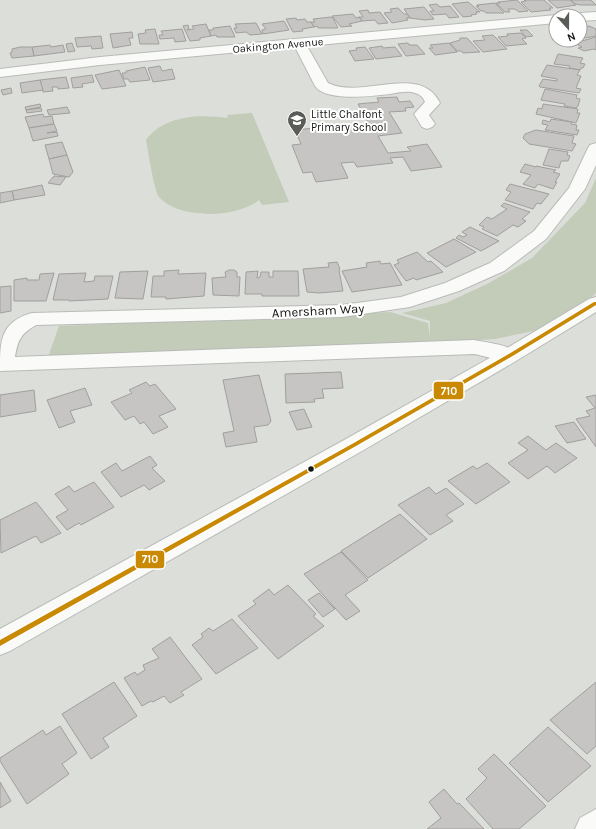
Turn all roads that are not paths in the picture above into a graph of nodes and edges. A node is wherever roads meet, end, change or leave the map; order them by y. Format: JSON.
{"nodes":[{"id":1,"x":548,"y":20,"type":"edge"},
{"id":2,"x":300,"y":43,"type":"junction"},
{"id":3,"x":0,"y":74,"type":"edge"},
{"id":4,"x":427,"y":124,"type":"dead end"},
{"id":5,"x":596,"y":148,"type":"edge"},
{"id":6,"x":596,"y":303,"type":"edge"},
{"id":7,"x":509,"y":356,"type":"junction"},
{"id":8,"x":1,"y":364,"type":"edge"},
{"id":9,"x":0,"y":643,"type":"edge"},
{"id":10,"x":596,"y":825,"type":"edge"},
{"id":11,"x":591,"y":829,"type":"edge"}],
"edges":[{"from":1,"to":2,"type":"street","name":"Oakington Avenue"},
{"from":2,"to":3,"type":"street","name":"Oakington Avenue"},
{"from":2,"to":4,"type":"street"},
{"from":5,"to":8,"type":"street","name":"Amersham Way"},
{"from":6,"to":7,"type":"street"},
{"from":7,"to":8,"type":"street"},
{"from":7,"to":9,"type":"street"},
{"from":10,"to":11,"type":"street"}]}
